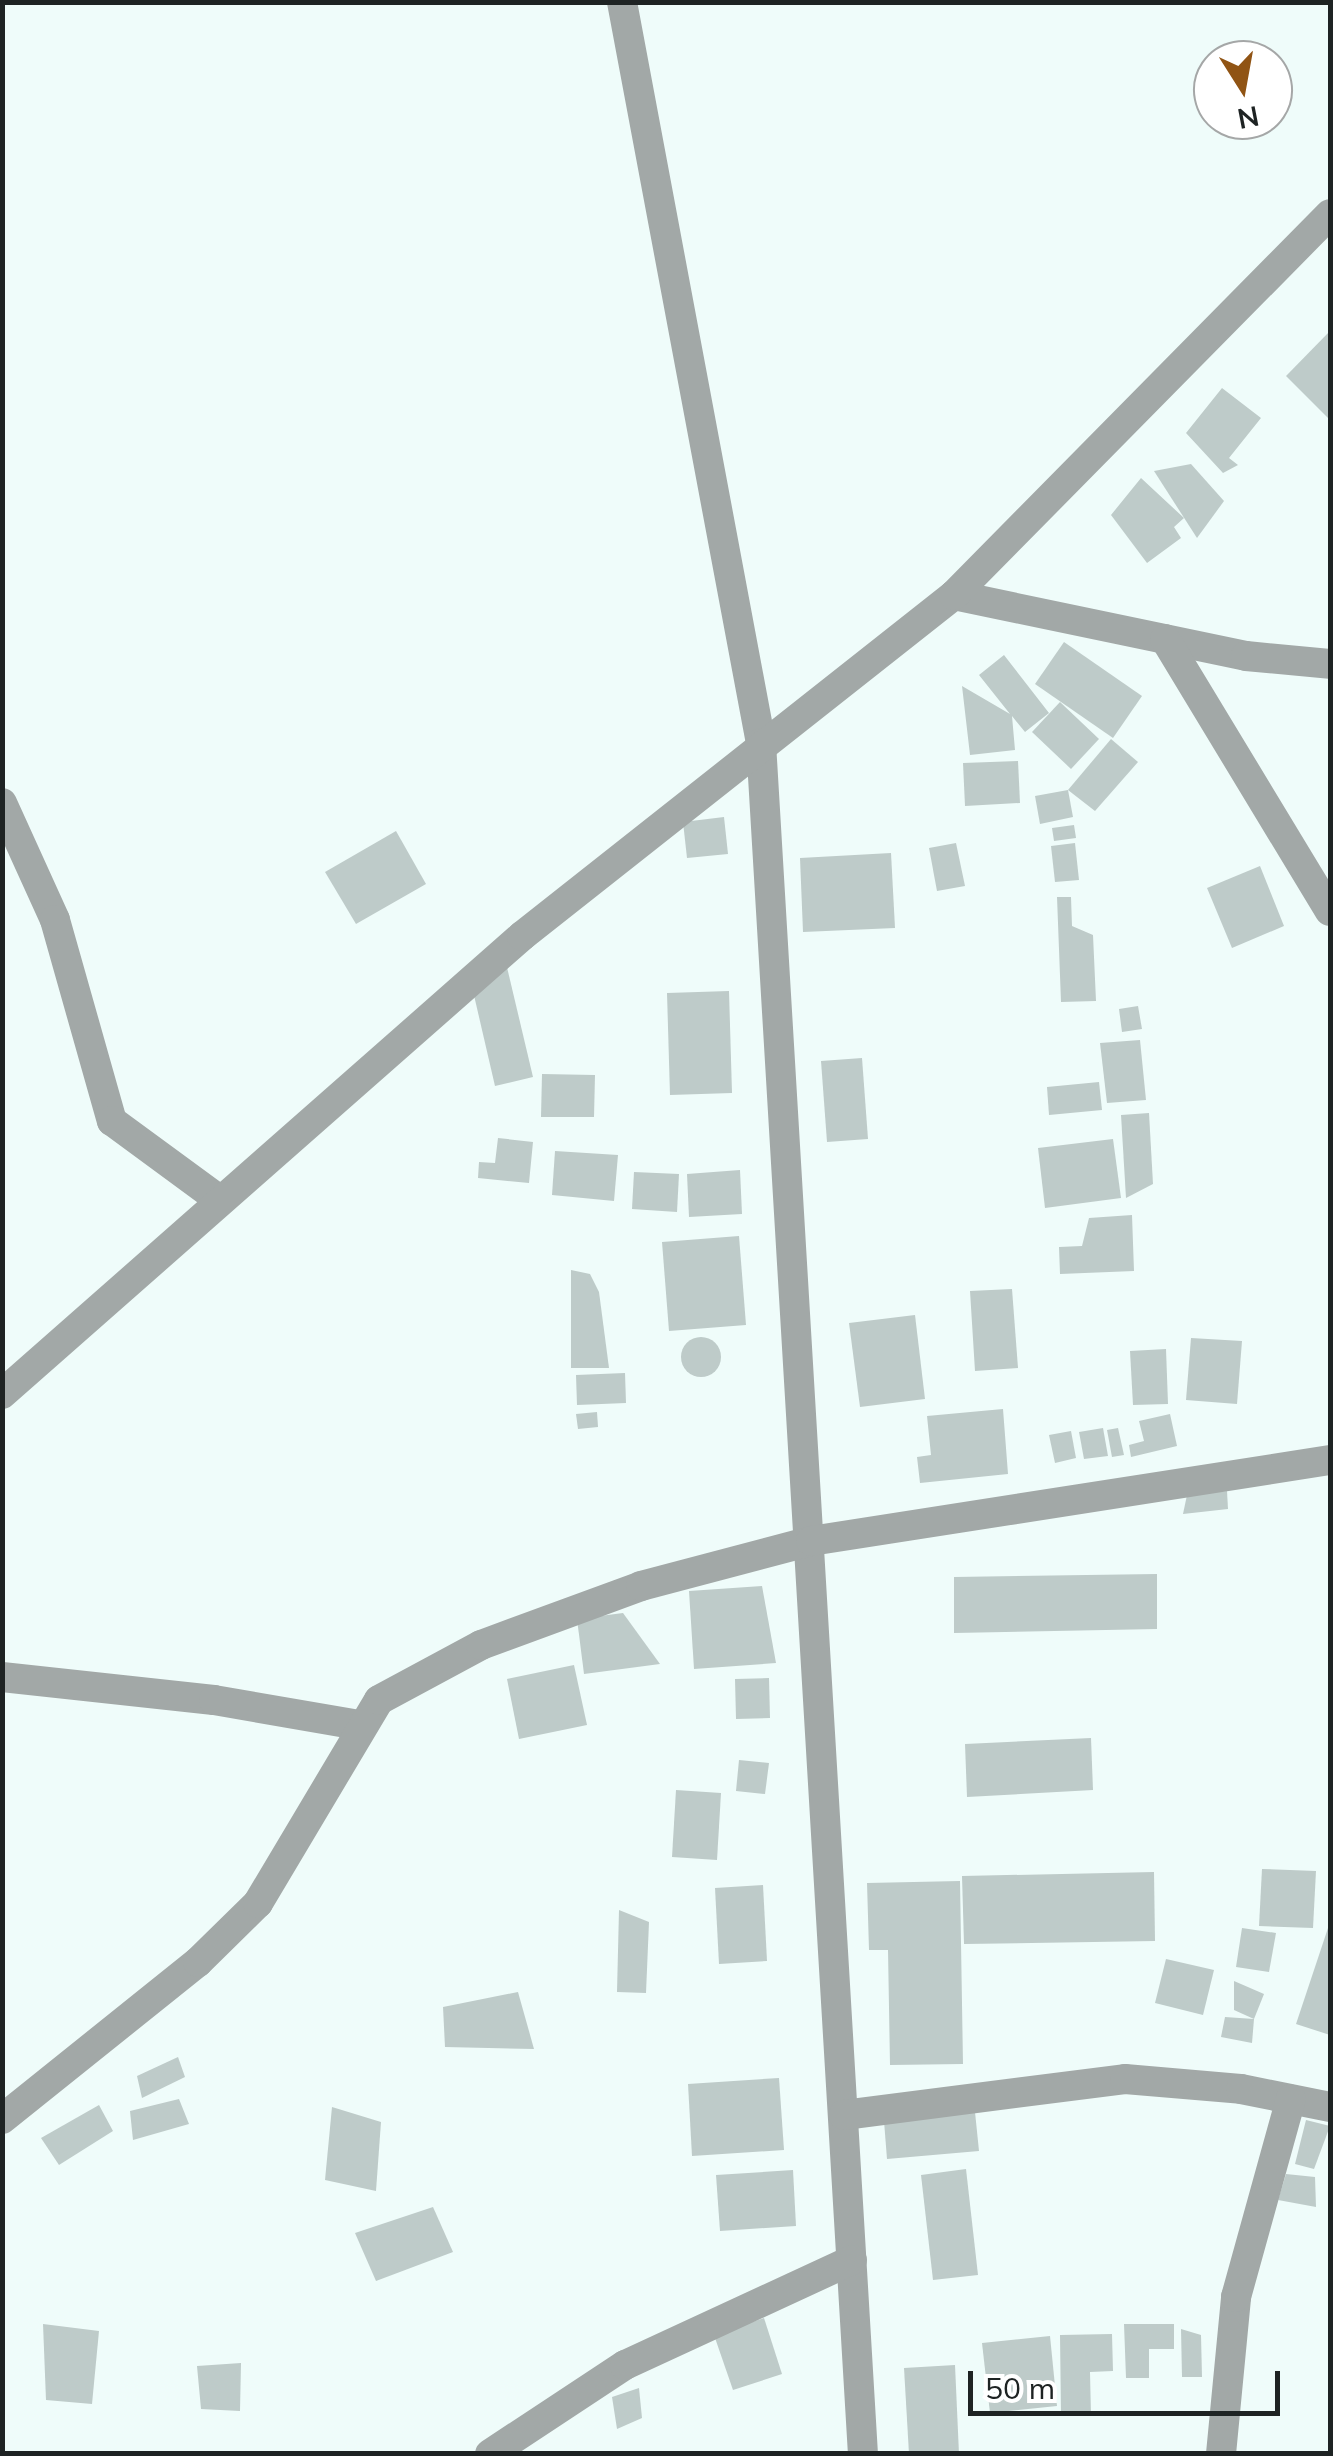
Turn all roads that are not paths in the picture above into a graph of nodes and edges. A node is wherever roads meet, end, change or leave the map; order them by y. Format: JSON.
{"nodes":[{"id":1,"x":622,"y":2,"type":"edge"},
{"id":2,"x":1330,"y":214,"type":"edge"},
{"id":3,"x":954,"y":594,"type":"junction"},
{"id":4,"x":1165,"y":639,"type":"junction"},
{"id":5,"x":1330,"y":664,"type":"edge"},
{"id":6,"x":761,"y":744,"type":"junction"},
{"id":7,"x":2,"y":803,"type":"edge"},
{"id":8,"x":1330,"y":911,"type":"edge"},
{"id":9,"x":218,"y":1200,"type":"junction"},
{"id":10,"x":2,"y":1394,"type":"edge"},
{"id":11,"x":1330,"y":1460,"type":"edge"},
{"id":12,"x":811,"y":1541,"type":"junction"},
{"id":13,"x":2,"y":1677,"type":"edge"},
{"id":14,"x":358,"y":1725,"type":"junction"},
{"id":15,"x":1291,"y":2098,"type":"junction"},
{"id":16,"x":1330,"y":2107,"type":"edge"},
{"id":17,"x":844,"y":2115,"type":"junction"},
{"id":18,"x":2,"y":2119,"type":"edge"},
{"id":19,"x":852,"y":2260,"type":"junction"},
{"id":20,"x":490,"y":2454,"type":"edge"},
{"id":21,"x":863,"y":2454,"type":"edge"},
{"id":22,"x":1222,"y":2454,"type":"edge"}],
"edges":[{"from":1,"to":6,"type":"street"},
{"from":2,"to":3,"type":"street"},
{"from":3,"to":4,"type":"street"},
{"from":3,"to":6,"type":"street"},
{"from":4,"to":5,"type":"street"},
{"from":4,"to":8,"type":"street"},
{"from":6,"to":9,"type":"street"},
{"from":6,"to":12,"type":"street"},
{"from":7,"to":9,"type":"street"},
{"from":9,"to":10,"type":"street"},
{"from":11,"to":12,"type":"street"},
{"from":12,"to":14,"type":"street"},
{"from":12,"to":17,"type":"street"},
{"from":13,"to":14,"type":"street"},
{"from":14,"to":18,"type":"street"},
{"from":15,"to":16,"type":"street"},
{"from":15,"to":17,"type":"street"},
{"from":15,"to":22,"type":"street"},
{"from":17,"to":19,"type":"street"},
{"from":19,"to":20,"type":"street"},
{"from":19,"to":21,"type":"street"}]}
